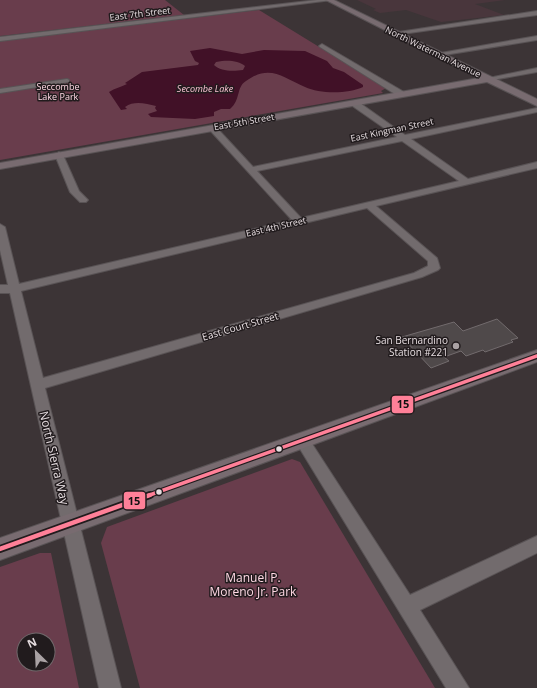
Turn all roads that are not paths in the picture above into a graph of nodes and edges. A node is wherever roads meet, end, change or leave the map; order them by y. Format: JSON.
{"nodes":[{"id":1,"x":330,"y":0,"type":"edge"},
{"id":2,"x":537,"y":13,"type":"edge"},
{"id":3,"x":395,"y":33,"type":"junction"},
{"id":4,"x":537,"y":38,"type":"edge"},
{"id":5,"x":0,"y":39,"type":"edge"},
{"id":6,"x":322,"y":46,"type":"dead end"},
{"id":7,"x":438,"y":54,"type":"junction"},
{"id":8,"x":537,"y":70,"type":"edge"},
{"id":9,"x":487,"y":78,"type":"junction"},
{"id":10,"x":66,"y":80,"type":"dead end"},
{"id":11,"x":0,"y":90,"type":"edge"},
{"id":12,"x":401,"y":94,"type":"junction"},
{"id":13,"x":354,"y":103,"type":"junction"},
{"id":14,"x":537,"y":103,"type":"edge"},
{"id":15,"x":537,"y":110,"type":"edge"},
{"id":16,"x":212,"y":128,"type":"junction"},
{"id":17,"x":404,"y":138,"type":"junction"},
{"id":18,"x":59,"y":155,"type":"junction"},
{"id":19,"x":537,"y":165,"type":"edge"},
{"id":20,"x":0,"y":166,"type":"edge"},
{"id":21,"x":250,"y":170,"type":"junction"},
{"id":22,"x":467,"y":182,"type":"junction"},
{"id":23,"x":83,"y":200,"type":"dead end"},
{"id":24,"x":369,"y":205,"type":"junction"},
{"id":25,"x":298,"y":222,"type":"junction"},
{"id":26,"x":0,"y":227,"type":"edge"},
{"id":27,"x":0,"y":289,"type":"edge"},
{"id":28,"x":14,"y":289,"type":"junction"},
{"id":29,"x":0,"y":296,"type":"edge"},
{"id":30,"x":537,"y":356,"type":"edge"},
{"id":31,"x":37,"y":385,"type":"junction"},
{"id":32,"x":302,"y":440,"type":"junction"},
{"id":33,"x":70,"y":524,"type":"junction"},
{"id":34,"x":537,"y":544,"type":"edge"},
{"id":35,"x":0,"y":549,"type":"edge"},
{"id":36,"x":408,"y":606,"type":"junction"},
{"id":37,"x":110,"y":688,"type":"edge"},
{"id":38,"x":458,"y":688,"type":"edge"}],
"edges":[{"from":1,"to":3,"type":"main road","name":"North Waterman Avenue"},
{"from":1,"to":5,"type":"street","name":"East 7th Street"},
{"from":2,"to":3,"type":"street"},
{"from":3,"to":7,"type":"main road","name":"North Waterman Avenue"},
{"from":4,"to":7,"type":"street"},
{"from":6,"to":12,"type":"street"},
{"from":7,"to":9,"type":"main road","name":"North Waterman Avenue"},
{"from":8,"to":9,"type":"street"},
{"from":9,"to":12,"type":"main road","name":"East 5th Street"},
{"from":9,"to":14,"type":"main road","name":"North Waterman Avenue"},
{"from":10,"to":11,"type":"street"},
{"from":12,"to":13,"type":"main road","name":"East 5th Street"},
{"from":13,"to":16,"type":"main road","name":"East 5th Street"},
{"from":13,"to":17,"type":"street"},
{"from":15,"to":17,"type":"street","name":"East Kingman Street"},
{"from":16,"to":18,"type":"main road","name":"East 5th Street"},
{"from":16,"to":21,"type":"street"},
{"from":17,"to":21,"type":"street","name":"East Kingman Street"},
{"from":17,"to":22,"type":"street"},
{"from":18,"to":20,"type":"main road","name":"East 5th Street"},
{"from":18,"to":23,"type":"street"},
{"from":19,"to":22,"type":"street","name":"East 4th Street"},
{"from":21,"to":25,"type":"street"},
{"from":22,"to":24,"type":"street","name":"East 4th Street"},
{"from":24,"to":25,"type":"street","name":"East 4th Street"},
{"from":24,"to":31,"type":"street","name":"East Court Street"},
{"from":25,"to":28,"type":"street","name":"East 4th Street"},
{"from":26,"to":28,"type":"street","name":"North Sierra Way"},
{"from":27,"to":28,"type":"street"},
{"from":28,"to":29,"type":"street"},
{"from":28,"to":31,"type":"street","name":"North Sierra Way"},
{"from":30,"to":32,"type":"main road"},
{"from":31,"to":33,"type":"street","name":"North Sierra Way"},
{"from":32,"to":33,"type":"main road"},
{"from":32,"to":36,"type":"street"},
{"from":33,"to":35,"type":"main road"},
{"from":33,"to":37,"type":"street","name":"North Sierra Way"},
{"from":34,"to":36,"type":"street"},
{"from":36,"to":38,"type":"street"}]}
